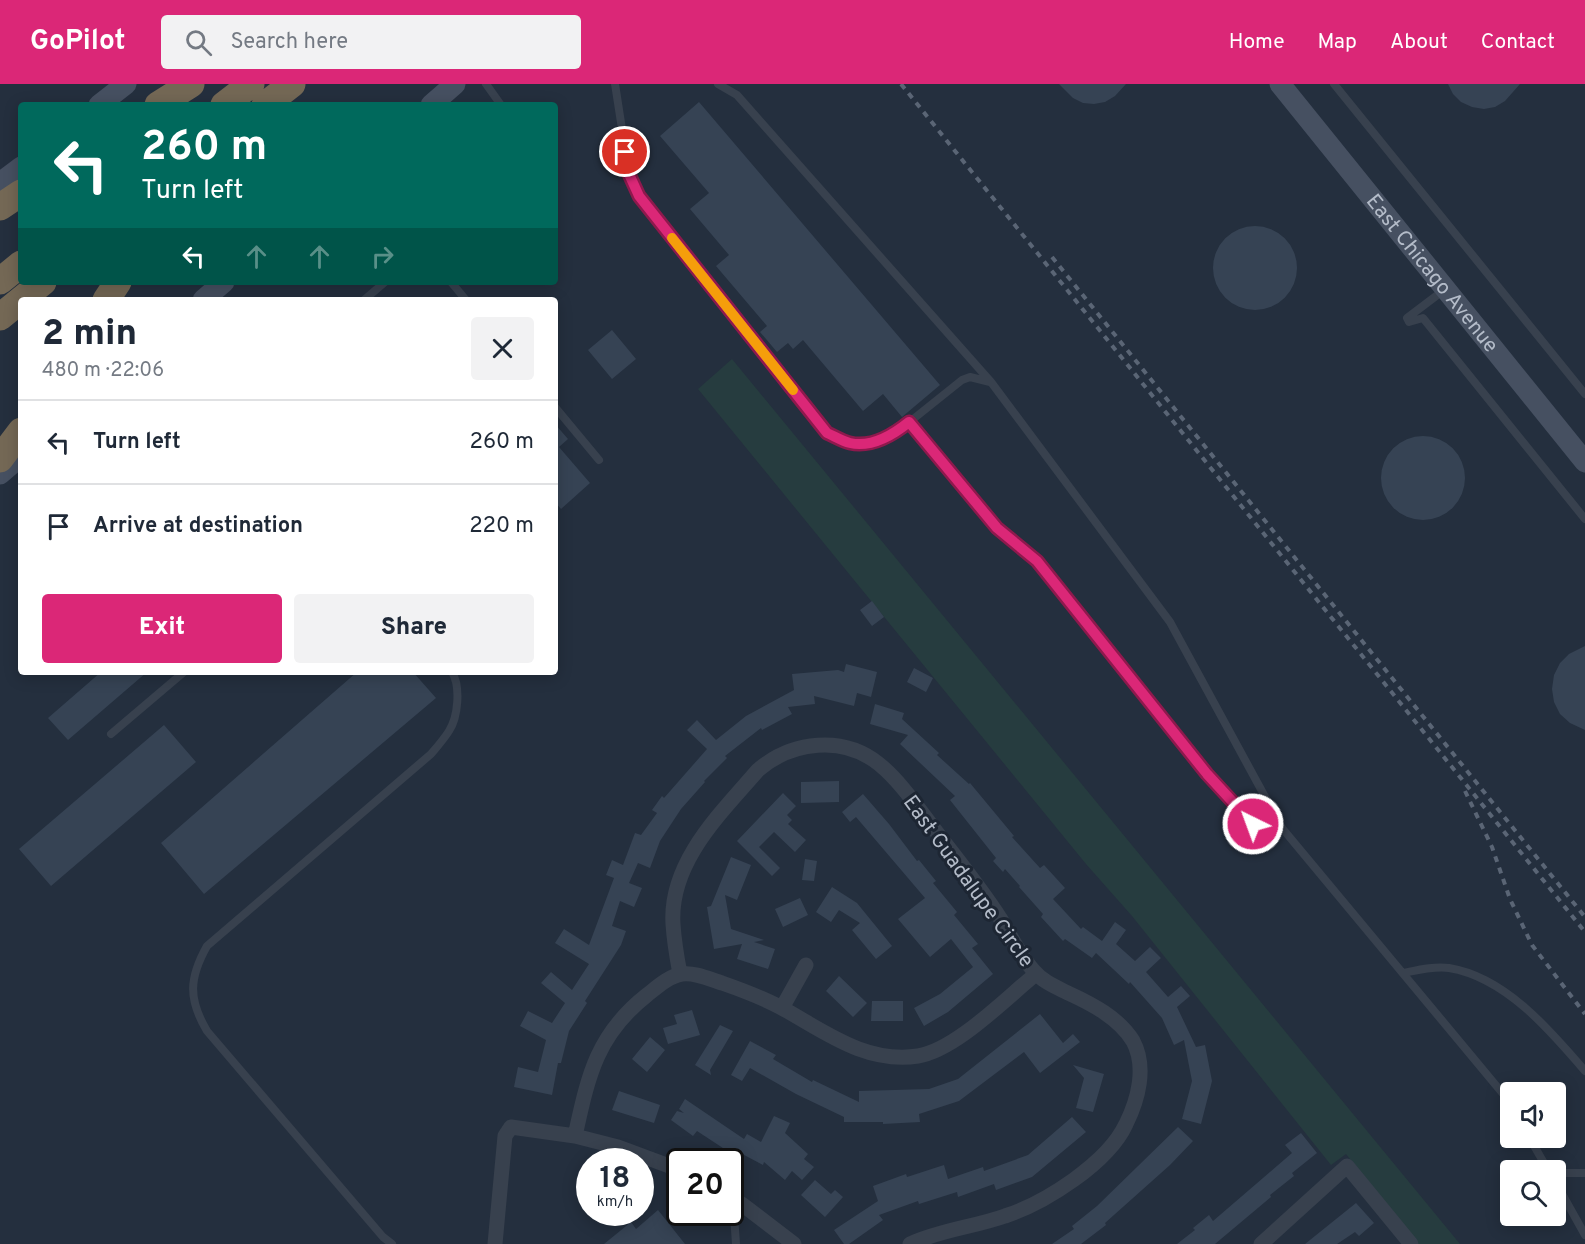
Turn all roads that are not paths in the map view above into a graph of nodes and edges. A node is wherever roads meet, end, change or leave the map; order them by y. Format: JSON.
{"nodes":[{"id":1,"x":126,"y":84,"type":"edge"},
{"id":2,"x":191,"y":84,"type":"edge"},
{"id":3,"x":251,"y":84,"type":"edge"},
{"id":4,"x":292,"y":84,"type":"edge"},
{"id":5,"x":304,"y":84,"type":"edge"},
{"id":6,"x":456,"y":84,"type":"edge"},
{"id":7,"x":486,"y":84,"type":"edge"},
{"id":8,"x":615,"y":84,"type":"edge"},
{"id":9,"x":718,"y":84,"type":"edge"},
{"id":10,"x":1280,"y":84,"type":"edge"},
{"id":11,"x":1334,"y":84,"type":"edge"},
{"id":12,"x":103,"y":102,"type":"edge"},
{"id":13,"x":163,"y":102,"type":"edge"},
{"id":14,"x":228,"y":102,"type":"edge"},
{"id":15,"x":269,"y":102,"type":"edge"},
{"id":16,"x":284,"y":102,"type":"edge"},
{"id":17,"x":435,"y":102,"type":"edge"},
{"id":18,"x":499,"y":102,"type":"edge"},
{"id":19,"x":18,"y":169,"type":"edge"},
{"id":20,"x":0,"y":183,"type":"edge"},
{"id":21,"x":18,"y":195,"type":"edge"},
{"id":22,"x":0,"y":207,"type":"edge"},
{"id":23,"x":18,"y":266,"type":"edge"},
{"id":24,"x":0,"y":281,"type":"edge"},
{"id":25,"x":39,"y":285,"type":"edge"},
{"id":26,"x":220,"y":285,"type":"edge"},
{"id":27,"x":382,"y":285,"type":"edge"},
{"id":28,"x":454,"y":285,"type":"edge"},
{"id":29,"x":1445,"y":289,"type":"junction"},
{"id":30,"x":25,"y":297,"type":"edge"},
{"id":31,"x":206,"y":297,"type":"edge"},
{"id":32,"x":368,"y":297,"type":"edge"},
{"id":33,"x":464,"y":297,"type":"edge"},
{"id":34,"x":18,"y":302,"type":"edge"},
{"id":35,"x":0,"y":317,"type":"edge"},
{"id":36,"x":991,"y":382,"type":"junction"},
{"id":37,"x":1585,"y":394,"type":"edge"},
{"id":38,"x":558,"y":411,"type":"edge"},
{"id":39,"x":909,"y":422,"type":"junction"},
{"id":40,"x":18,"y":435,"type":"edge"},
{"id":41,"x":0,"y":459,"type":"edge"},
{"id":42,"x":18,"y":459,"type":"edge"},
{"id":43,"x":599,"y":460,"type":"dead end"},
{"id":44,"x":1585,"y":462,"type":"edge"},
{"id":45,"x":0,"y":474,"type":"edge"},
{"id":46,"x":1585,"y":519,"type":"edge"},
{"id":47,"x":180,"y":675,"type":"edge"},
{"id":48,"x":454,"y":675,"type":"edge"},
{"id":49,"x":111,"y":734,"type":"dead end"},
{"id":50,"x":1282,"y":828,"type":"junction"},
{"id":51,"x":806,"y":964,"type":"dead end"},
{"id":52,"x":1403,"y":973,"type":"junction"},
{"id":53,"x":680,"y":974,"type":"junction"},
{"id":54,"x":1036,"y":974,"type":"junction"},
{"id":55,"x":782,"y":1008,"type":"junction"},
{"id":56,"x":1585,"y":1071,"type":"edge"},
{"id":57,"x":1500,"y":1090,"type":"edge"},
{"id":58,"x":575,"y":1136,"type":"junction"},
{"id":59,"x":666,"y":1165,"type":"edge"},
{"id":60,"x":1566,"y":1173,"type":"edge"},
{"id":61,"x":1585,"y":1173,"type":"edge"},
{"id":62,"x":1566,"y":1201,"type":"edge"},
{"id":63,"x":744,"y":1206,"type":"edge"},
{"id":64,"x":734,"y":1226,"type":"edge"},
{"id":65,"x":1585,"y":1235,"type":"edge"},
{"id":66,"x":392,"y":1244,"type":"edge"},
{"id":67,"x":495,"y":1244,"type":"edge"},
{"id":68,"x":736,"y":1244,"type":"edge"},
{"id":69,"x":794,"y":1244,"type":"edge"},
{"id":70,"x":910,"y":1244,"type":"edge"},
{"id":71,"x":1261,"y":1244,"type":"edge"},
{"id":72,"x":1411,"y":1244,"type":"edge"}],
"edges":[{"from":1,"to":12,"type":"main road"},
{"from":2,"to":13,"type":"highway"},
{"from":3,"to":14,"type":"highway"},
{"from":4,"to":15,"type":"highway"},
{"from":5,"to":16,"type":"highway"},
{"from":6,"to":17,"type":"main road"},
{"from":7,"to":18,"type":"lane"},
{"from":8,"to":39,"type":"lane"},
{"from":9,"to":36,"type":"lane"},
{"from":10,"to":29,"type":"main road","name":"East Chicago Avenue"},
{"from":11,"to":37,"type":"lane"},
{"from":19,"to":20,"type":"main road"},
{"from":21,"to":22,"type":"highway"},
{"from":23,"to":24,"type":"highway"},
{"from":25,"to":30,"type":"highway"},
{"from":26,"to":31,"type":"main road"},
{"from":27,"to":32,"type":"lane"},
{"from":28,"to":33,"type":"lane"},
{"from":29,"to":44,"type":"main road","name":"East Chicago Avenue"},
{"from":29,"to":46,"type":"lane"},
{"from":34,"to":35,"type":"highway"},
{"from":36,"to":39,"type":"lane"},
{"from":36,"to":50,"type":"lane"},
{"from":38,"to":43,"type":"lane"},
{"from":39,"to":50,"type":"lane"},
{"from":40,"to":41,"type":"highway"},
{"from":42,"to":45,"type":"main road"},
{"from":47,"to":49,"type":"lane"},
{"from":48,"to":66,"type":"lane"},
{"from":50,"to":52,"type":"lane"},
{"from":51,"to":55,"type":"street"},
{"from":52,"to":56,"type":"lane"},
{"from":52,"to":57,"type":"lane"},
{"from":53,"to":54,"type":"street","name":"East Guadalupe Circle"},
{"from":53,"to":55,"type":"street"},
{"from":53,"to":58,"type":"street"},
{"from":54,"to":55,"type":"street"},
{"from":54,"to":70,"type":"street"},
{"from":58,"to":59,"type":"street"},
{"from":58,"to":67,"type":"street"},
{"from":60,"to":61,"type":"lane"},
{"from":62,"to":65,"type":"lane"},
{"from":63,"to":69,"type":"street"},
{"from":64,"to":68,"type":"lane"},
{"from":71,"to":72,"type":"street"}]}
